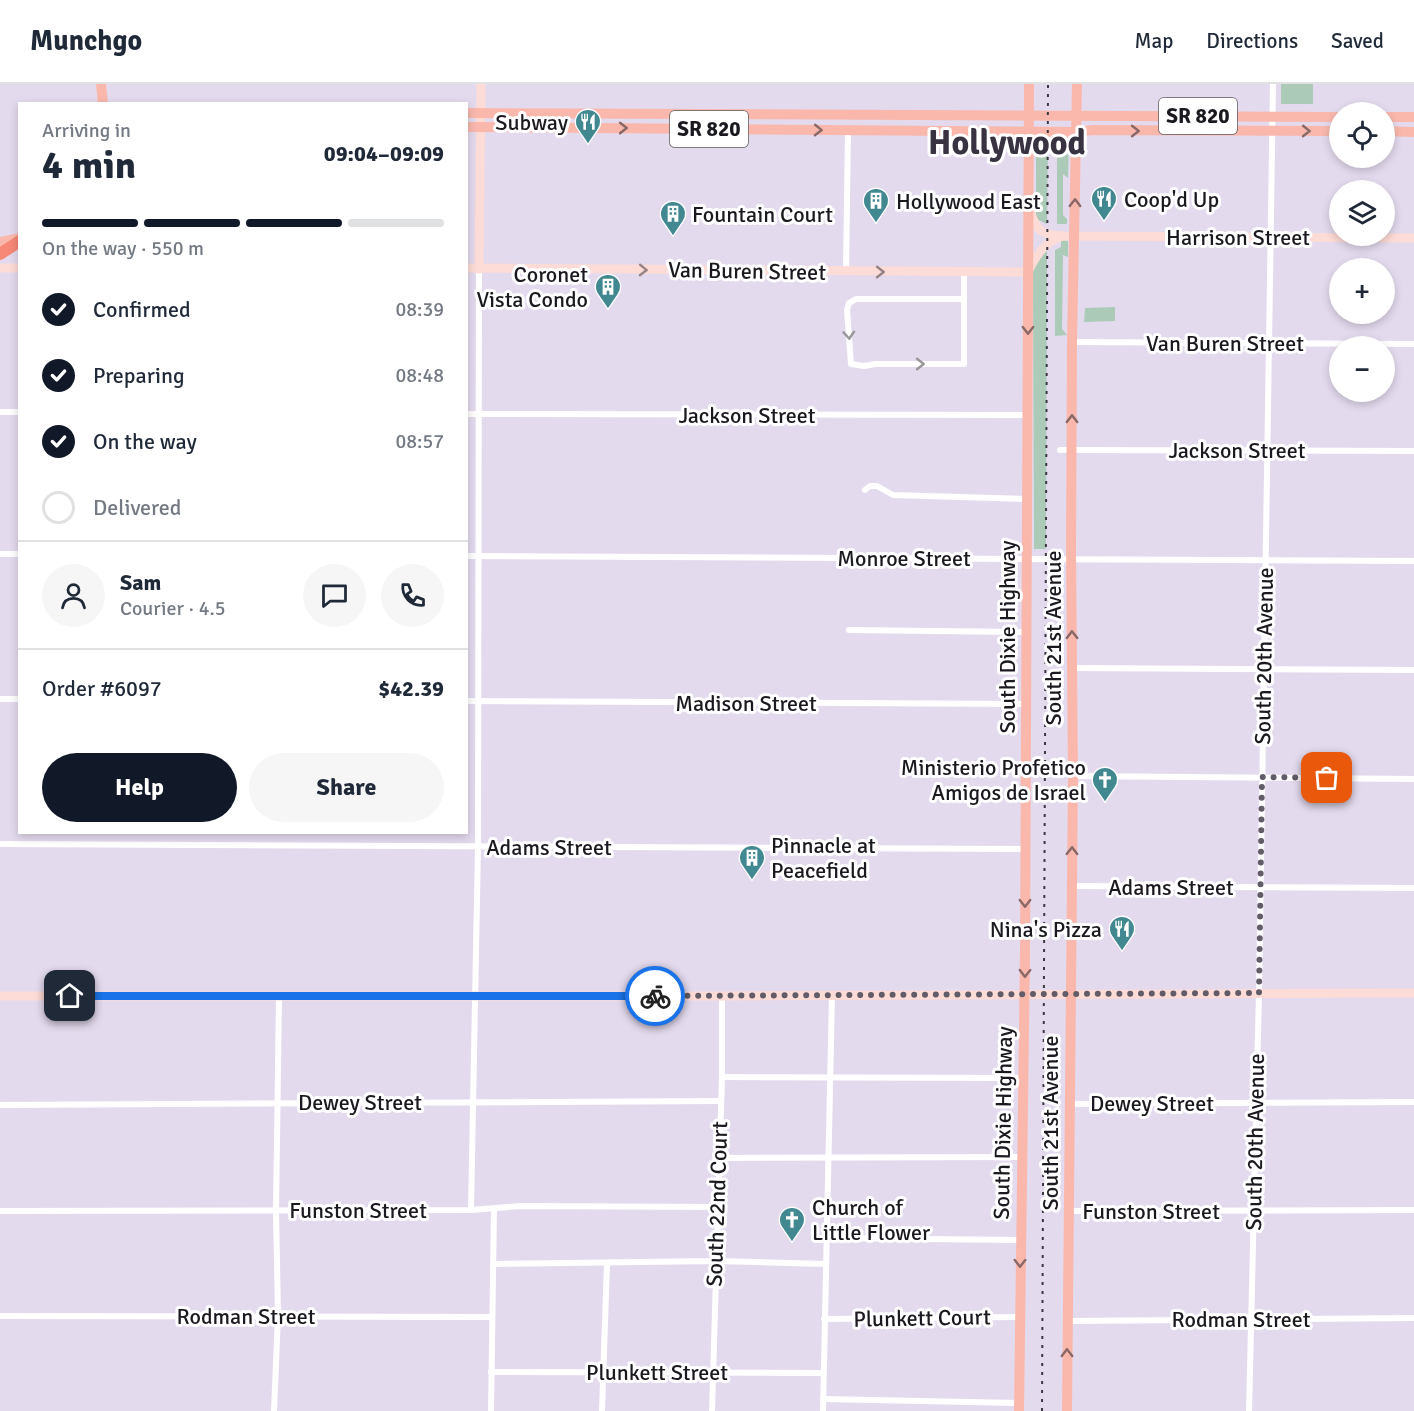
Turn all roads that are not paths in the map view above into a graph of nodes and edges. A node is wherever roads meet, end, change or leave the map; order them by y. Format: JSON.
{"nodes":[{"id":1,"x":481,"y":84,"type":"edge"},
{"id":2,"x":1029,"y":84,"type":"edge"},
{"id":3,"x":1077,"y":84,"type":"edge"},
{"id":4,"x":1274,"y":84,"type":"edge"},
{"id":5,"x":468,"y":114,"type":"edge"},
{"id":6,"x":481,"y":114,"type":"junction"},
{"id":7,"x":606,"y":114,"type":"junction"},
{"id":8,"x":950,"y":116,"type":"junction"},
{"id":9,"x":1077,"y":116,"type":"junction"},
{"id":10,"x":1273,"y":117,"type":"junction"},
{"id":11,"x":1329,"y":117,"type":"edge"},
{"id":12,"x":1395,"y":117,"type":"edge"},
{"id":13,"x":1414,"y":117,"type":"edge"},
{"id":14,"x":1029,"y":124,"type":"junction"},
{"id":15,"x":468,"y":127,"type":"edge"},
{"id":16,"x":481,"y":128,"type":"junction"},
{"id":17,"x":573,"y":128,"type":"junction"},
{"id":18,"x":848,"y":130,"type":"junction"},
{"id":19,"x":954,"y":130,"type":"junction"},
{"id":20,"x":1273,"y":130,"type":"junction"},
{"id":21,"x":1329,"y":131,"type":"edge"},
{"id":22,"x":1395,"y":131,"type":"edge"},
{"id":23,"x":1077,"y":132,"type":"junction"},
{"id":24,"x":1414,"y":132,"type":"edge"},
{"id":25,"x":1028,"y":206,"type":"junction"},
{"id":26,"x":1062,"y":236,"type":"junction"},
{"id":27,"x":1074,"y":236,"type":"junction"},
{"id":28,"x":1271,"y":237,"type":"junction"},
{"id":29,"x":1414,"y":238,"type":"edge"},
{"id":30,"x":18,"y":239,"type":"edge"},
{"id":31,"x":18,"y":240,"type":"edge"},
{"id":32,"x":0,"y":242,"type":"edge"},
{"id":33,"x":0,"y":254,"type":"edge"},
{"id":34,"x":0,"y":268,"type":"edge"},
{"id":35,"x":18,"y":268,"type":"edge"},
{"id":36,"x":468,"y":268,"type":"edge"},
{"id":37,"x":479,"y":269,"type":"junction"},
{"id":38,"x":846,"y":272,"type":"junction"},
{"id":39,"x":964,"y":272,"type":"junction"},
{"id":40,"x":1028,"y":272,"type":"junction"},
{"id":41,"x":964,"y":300,"type":"junction"},
{"id":42,"x":1072,"y":342,"type":"junction"},
{"id":43,"x":1269,"y":343,"type":"junction"},
{"id":44,"x":1414,"y":344,"type":"edge"},
{"id":45,"x":0,"y":412,"type":"edge"},
{"id":46,"x":18,"y":412,"type":"edge"},
{"id":47,"x":468,"y":414,"type":"edge"},
{"id":48,"x":478,"y":414,"type":"junction"},
{"id":49,"x":1027,"y":415,"type":"junction"},
{"id":50,"x":1060,"y":450,"type":"dead end"},
{"id":51,"x":1072,"y":450,"type":"junction"},
{"id":52,"x":1266,"y":451,"type":"junction"},
{"id":53,"x":1414,"y":451,"type":"edge"},
{"id":54,"x":865,"y":490,"type":"dead end"},
{"id":55,"x":1027,"y":499,"type":"junction"},
{"id":56,"x":0,"y":554,"type":"edge"},
{"id":57,"x":18,"y":554,"type":"edge"},
{"id":58,"x":468,"y":556,"type":"edge"},
{"id":59,"x":478,"y":556,"type":"junction"},
{"id":60,"x":1027,"y":558,"type":"junction"},
{"id":61,"x":1071,"y":559,"type":"junction"},
{"id":62,"x":1265,"y":560,"type":"junction"},
{"id":63,"x":1414,"y":561,"type":"edge"},
{"id":64,"x":849,"y":630,"type":"dead end"},
{"id":65,"x":1026,"y":632,"type":"junction"},
{"id":66,"x":1073,"y":668,"type":"junction"},
{"id":67,"x":1264,"y":670,"type":"junction"},
{"id":68,"x":1414,"y":670,"type":"edge"},
{"id":69,"x":0,"y":699,"type":"edge"},
{"id":70,"x":18,"y":699,"type":"edge"},
{"id":71,"x":468,"y":701,"type":"edge"},
{"id":72,"x":478,"y":702,"type":"junction"},
{"id":73,"x":1026,"y":704,"type":"junction"},
{"id":74,"x":1073,"y":776,"type":"junction"},
{"id":75,"x":1262,"y":777,"type":"junction"},
{"id":76,"x":1414,"y":779,"type":"edge"},
{"id":77,"x":0,"y":844,"type":"edge"},
{"id":78,"x":478,"y":846,"type":"junction"},
{"id":79,"x":1026,"y":849,"type":"junction"},
{"id":80,"x":1071,"y":886,"type":"junction"},
{"id":81,"x":1260,"y":887,"type":"junction"},
{"id":82,"x":1414,"y":888,"type":"edge"},
{"id":83,"x":1259,"y":993,"type":"junction"},
{"id":84,"x":1414,"y":993,"type":"edge"},
{"id":85,"x":1025,"y":994,"type":"junction"},
{"id":86,"x":1070,"y":994,"type":"junction"},
{"id":87,"x":832,"y":995,"type":"junction"},
{"id":88,"x":0,"y":996,"type":"edge"},
{"id":89,"x":722,"y":996,"type":"junction"},
{"id":90,"x":279,"y":997,"type":"junction"},
{"id":91,"x":476,"y":997,"type":"junction"},
{"id":92,"x":722,"y":1077,"type":"junction"},
{"id":93,"x":831,"y":1077,"type":"junction"},
{"id":94,"x":1023,"y":1078,"type":"junction"},
{"id":95,"x":720,"y":1101,"type":"junction"},
{"id":96,"x":278,"y":1102,"type":"junction"},
{"id":97,"x":474,"y":1102,"type":"junction"},
{"id":98,"x":1256,"y":1102,"type":"junction"},
{"id":99,"x":1414,"y":1102,"type":"edge"},
{"id":100,"x":1069,"y":1104,"type":"junction"},
{"id":101,"x":0,"y":1105,"type":"edge"},
{"id":102,"x":1021,"y":1157,"type":"junction"},
{"id":103,"x":720,"y":1158,"type":"junction"},
{"id":104,"x":830,"y":1158,"type":"junction"},
{"id":105,"x":717,"y":1207,"type":"junction"},
{"id":106,"x":494,"y":1208,"type":"junction"},
{"id":107,"x":471,"y":1210,"type":"junction"},
{"id":108,"x":1254,"y":1210,"type":"junction"},
{"id":109,"x":1414,"y":1210,"type":"edge"},
{"id":110,"x":0,"y":1211,"type":"edge"},
{"id":111,"x":276,"y":1211,"type":"junction"},
{"id":112,"x":1069,"y":1211,"type":"junction"},
{"id":113,"x":827,"y":1238,"type":"junction"},
{"id":114,"x":1020,"y":1240,"type":"junction"},
{"id":115,"x":716,"y":1261,"type":"junction"},
{"id":116,"x":607,"y":1263,"type":"junction"},
{"id":117,"x":494,"y":1264,"type":"junction"},
{"id":118,"x":826,"y":1264,"type":"junction"},
{"id":119,"x":278,"y":1315,"type":"junction"},
{"id":120,"x":0,"y":1317,"type":"edge"},
{"id":121,"x":492,"y":1317,"type":"junction"},
{"id":122,"x":1019,"y":1317,"type":"junction"},
{"id":123,"x":1414,"y":1318,"type":"edge"},
{"id":124,"x":824,"y":1319,"type":"junction"},
{"id":125,"x":1251,"y":1319,"type":"junction"},
{"id":126,"x":1067,"y":1321,"type":"junction"},
{"id":127,"x":603,"y":1371,"type":"junction"},
{"id":128,"x":713,"y":1371,"type":"junction"},
{"id":129,"x":491,"y":1372,"type":"junction"},
{"id":130,"x":823,"y":1373,"type":"junction"},
{"id":131,"x":823,"y":1399,"type":"junction"},
{"id":132,"x":1019,"y":1407,"type":"edge"},
{"id":133,"x":274,"y":1411,"type":"edge"},
{"id":134,"x":491,"y":1411,"type":"edge"},
{"id":135,"x":602,"y":1411,"type":"edge"},
{"id":136,"x":712,"y":1411,"type":"edge"},
{"id":137,"x":823,"y":1411,"type":"edge"},
{"id":138,"x":1067,"y":1411,"type":"edge"},
{"id":139,"x":1249,"y":1411,"type":"edge"}],
"edges":[{"from":1,"to":6,"type":"street"},
{"from":2,"to":14,"type":"main road","name":"South Dixie Highway"},
{"from":3,"to":9,"type":"main road","name":"South 21st Avenue"},
{"from":4,"to":10,"type":"street","name":"South 20th Avenue"},
{"from":5,"to":6,"type":"main road","number":"SR 820"},
{"from":6,"to":7,"type":"main road","number":"SR 820"},
{"from":6,"to":16,"type":"street"},
{"from":7,"to":8,"type":"main road","number":"SR 820"},
{"from":7,"to":17,"type":"main road"},
{"from":8,"to":14,"type":"main road","number":"SR 820"},
{"from":8,"to":19,"type":"main road"},
{"from":9,"to":10,"type":"main road","number":"SR 820"},
{"from":9,"to":14,"type":"main road","number":"SR 820"},
{"from":9,"to":23,"type":"main road","name":"South 21st Avenue"},
{"from":10,"to":11,"type":"main road","number":"SR 820"},
{"from":10,"to":20,"type":"street","name":"South 20th Avenue"},
{"from":12,"to":13,"type":"main road"},
{"from":14,"to":19,"type":"main road","number":"SR 820"},
{"from":14,"to":23,"type":"main road","number":"SR 820"},
{"from":14,"to":25,"type":"main road","name":"South Dixie Highway"},
{"from":15,"to":16,"type":"main road","number":"SR 820"},
{"from":16,"to":17,"type":"main road","number":"SR 820"},
{"from":16,"to":37,"type":"street"},
{"from":17,"to":18,"type":"main road","number":"SR 820","one_way":true},
{"from":18,"to":19,"type":"main road","number":"SR 820"},
{"from":18,"to":38,"type":"street"},
{"from":20,"to":21,"type":"main road","number":"SR 820","one_way":true},
{"from":23,"to":20,"type":"main road","number":"SR 820","one_way":true},
{"from":20,"to":28,"type":"street","name":"South 20th Avenue"},
{"from":22,"to":24,"type":"main road"},
{"from":27,"to":23,"type":"main road","name":"South 21st Avenue","one_way":true},
{"from":25,"to":26,"type":"street","name":"Harrison Street"},
{"from":25,"to":40,"type":"main road","name":"South Dixie Highway"},
{"from":26,"to":27,"type":"street","name":"Harrison Street"},
{"from":26,"to":40,"type":"street"},
{"from":27,"to":28,"type":"street","name":"Harrison Street"},
{"from":27,"to":42,"type":"main road","name":"South 21st Avenue"},
{"from":28,"to":29,"type":"street","name":"Harrison Street"},
{"from":28,"to":43,"type":"street","name":"South 20th Avenue"},
{"from":30,"to":32,"type":"main road"},
{"from":31,"to":33,"type":"highway"},
{"from":34,"to":35,"type":"street"},
{"from":36,"to":37,"type":"street","name":"Van Buren Street"},
{"from":37,"to":38,"type":"street","name":"Van Buren Street","one_way":true},
{"from":37,"to":48,"type":"street"},
{"from":38,"to":39,"type":"street","name":"Van Buren Street","one_way":true},
{"from":39,"to":40,"type":"street","name":"Van Buren Street"},
{"from":39,"to":41,"type":"street"},
{"from":40,"to":49,"type":"main road","name":"South Dixie Highway","one_way":true},
{"from":41,"to":41,"type":"street","one_way":true},
{"from":42,"to":43,"type":"street","name":"Van Buren Street"},
{"from":51,"to":42,"type":"main road","name":"South 21st Avenue","one_way":true},
{"from":43,"to":44,"type":"street","name":"Van Buren Street"},
{"from":43,"to":52,"type":"street","name":"South 20th Avenue"},
{"from":45,"to":46,"type":"street"},
{"from":47,"to":48,"type":"street","name":"Jackson Street"},
{"from":48,"to":49,"type":"street","name":"Jackson Street"},
{"from":48,"to":59,"type":"street"},
{"from":49,"to":55,"type":"main road","name":"South Dixie Highway"},
{"from":50,"to":51,"type":"street","name":"Jackson Street"},
{"from":51,"to":52,"type":"street","name":"Jackson Street"},
{"from":51,"to":61,"type":"main road","name":"South 21st Avenue"},
{"from":52,"to":53,"type":"street","name":"Jackson Street"},
{"from":52,"to":62,"type":"street","name":"South 20th Avenue"},
{"from":54,"to":55,"type":"street"},
{"from":55,"to":60,"type":"main road","name":"South Dixie Highway"},
{"from":56,"to":57,"type":"street"},
{"from":58,"to":59,"type":"street","name":"Monroe Street"},
{"from":59,"to":60,"type":"street","name":"Monroe Street"},
{"from":59,"to":72,"type":"street"},
{"from":60,"to":61,"type":"street","name":"Monroe Street"},
{"from":60,"to":65,"type":"main road","name":"South Dixie Highway"},
{"from":61,"to":62,"type":"street","name":"Monroe Street"},
{"from":66,"to":61,"type":"main road","name":"South 21st Avenue","one_way":true},
{"from":62,"to":63,"type":"street","name":"Monroe Street"},
{"from":62,"to":67,"type":"street","name":"South 20th Avenue"},
{"from":64,"to":65,"type":"street"},
{"from":65,"to":73,"type":"main road","name":"South Dixie Highway"},
{"from":66,"to":67,"type":"street"},
{"from":66,"to":74,"type":"main road","name":"South 21st Avenue"},
{"from":67,"to":68,"type":"street"},
{"from":67,"to":75,"type":"street","name":"South 20th Avenue"},
{"from":69,"to":70,"type":"street"},
{"from":71,"to":72,"type":"street","name":"Madison Street"},
{"from":72,"to":73,"type":"street","name":"Madison Street"},
{"from":72,"to":78,"type":"street"},
{"from":73,"to":79,"type":"main road","name":"South Dixie Highway"},
{"from":74,"to":75,"type":"street"},
{"from":80,"to":74,"type":"main road","name":"South 21st Avenue","one_way":true},
{"from":75,"to":76,"type":"street"},
{"from":75,"to":81,"type":"street","name":"South 20th Avenue"},
{"from":77,"to":78,"type":"street","name":"Adams Street"},
{"from":78,"to":79,"type":"street","name":"Adams Street"},
{"from":78,"to":91,"type":"street"},
{"from":79,"to":85,"type":"main road","name":"South Dixie Highway","one_way":true},
{"from":80,"to":81,"type":"street","name":"Adams Street"},
{"from":80,"to":86,"type":"main road","name":"South 21st Avenue"},
{"from":81,"to":82,"type":"street","name":"Adams Street"},
{"from":81,"to":83,"type":"street","name":"South 20th Avenue"},
{"from":83,"to":84,"type":"street"},
{"from":83,"to":86,"type":"street"},
{"from":83,"to":98,"type":"street","name":"South 20th Avenue"},
{"from":85,"to":86,"type":"street"},
{"from":85,"to":87,"type":"street"},
{"from":85,"to":94,"type":"main road","name":"South Dixie Highway"},
{"from":86,"to":100,"type":"main road","name":"South 21st Avenue"},
{"from":87,"to":89,"type":"street"},
{"from":87,"to":93,"type":"street"},
{"from":88,"to":90,"type":"street"},
{"from":89,"to":91,"type":"street"},
{"from":89,"to":92,"type":"street","name":"South 22nd Court"},
{"from":90,"to":91,"type":"street"},
{"from":90,"to":96,"type":"street"},
{"from":91,"to":97,"type":"street"},
{"from":92,"to":93,"type":"street"},
{"from":92,"to":95,"type":"street","name":"South 22nd Court"},
{"from":93,"to":94,"type":"street"},
{"from":93,"to":104,"type":"street"},
{"from":94,"to":102,"type":"main road","name":"South Dixie Highway"},
{"from":95,"to":97,"type":"street","name":"Dewey Street"},
{"from":95,"to":103,"type":"street","name":"South 22nd Court"},
{"from":96,"to":97,"type":"street","name":"Dewey Street"},
{"from":96,"to":101,"type":"street","name":"Dewey Street"},
{"from":96,"to":111,"type":"street"},
{"from":97,"to":107,"type":"street"},
{"from":98,"to":99,"type":"street","name":"Dewey Street"},
{"from":98,"to":100,"type":"street","name":"Dewey Street"},
{"from":98,"to":108,"type":"street","name":"South 20th Avenue"},
{"from":100,"to":112,"type":"main road","name":"South 21st Avenue"},
{"from":102,"to":104,"type":"street"},
{"from":102,"to":114,"type":"main road","name":"South Dixie Highway"},
{"from":103,"to":104,"type":"street"},
{"from":103,"to":105,"type":"street","name":"South 22nd Court"},
{"from":104,"to":113,"type":"street"},
{"from":105,"to":106,"type":"street","name":"Funston Street"},
{"from":105,"to":115,"type":"street","name":"South 22nd Court"},
{"from":106,"to":107,"type":"street","name":"Funston Street"},
{"from":106,"to":117,"type":"street"},
{"from":107,"to":111,"type":"street","name":"Funston Street"},
{"from":108,"to":109,"type":"street","name":"Funston Street"},
{"from":108,"to":112,"type":"street","name":"Funston Street"},
{"from":108,"to":125,"type":"street","name":"South 20th Avenue"},
{"from":110,"to":111,"type":"street","name":"Funston Street"},
{"from":111,"to":119,"type":"street"},
{"from":112,"to":126,"type":"main road","name":"South 21st Avenue"},
{"from":113,"to":114,"type":"street"},
{"from":113,"to":118,"type":"street"},
{"from":114,"to":122,"type":"main road","name":"South Dixie Highway","one_way":true},
{"from":115,"to":116,"type":"street"},
{"from":115,"to":118,"type":"street"},
{"from":115,"to":128,"type":"street","name":"South 22nd Court"},
{"from":116,"to":117,"type":"street"},
{"from":116,"to":127,"type":"street"},
{"from":117,"to":121,"type":"street"},
{"from":118,"to":124,"type":"street"},
{"from":119,"to":120,"type":"street","name":"Rodman Street"},
{"from":119,"to":121,"type":"street","name":"Rodman Street"},
{"from":119,"to":133,"type":"street"},
{"from":121,"to":129,"type":"street"},
{"from":122,"to":124,"type":"street","name":"Plunkett Court"},
{"from":122,"to":132,"type":"main road","name":"South Dixie Highway"},
{"from":123,"to":125,"type":"street","name":"Rodman Street"},
{"from":124,"to":130,"type":"street"},
{"from":125,"to":126,"type":"street","name":"Rodman Street"},
{"from":125,"to":139,"type":"street","name":"South 20th Avenue"},
{"from":138,"to":126,"type":"main road","name":"South 21st Avenue","one_way":true},
{"from":127,"to":128,"type":"street","name":"Plunkett Street"},
{"from":127,"to":129,"type":"street","name":"Plunkett Street"},
{"from":127,"to":135,"type":"street"},
{"from":128,"to":130,"type":"street","name":"Plunkett Street"},
{"from":128,"to":136,"type":"street","name":"South 22nd Court"},
{"from":129,"to":134,"type":"street"},
{"from":130,"to":131,"type":"street"},
{"from":131,"to":132,"type":"street"},
{"from":131,"to":137,"type":"street"}]}
